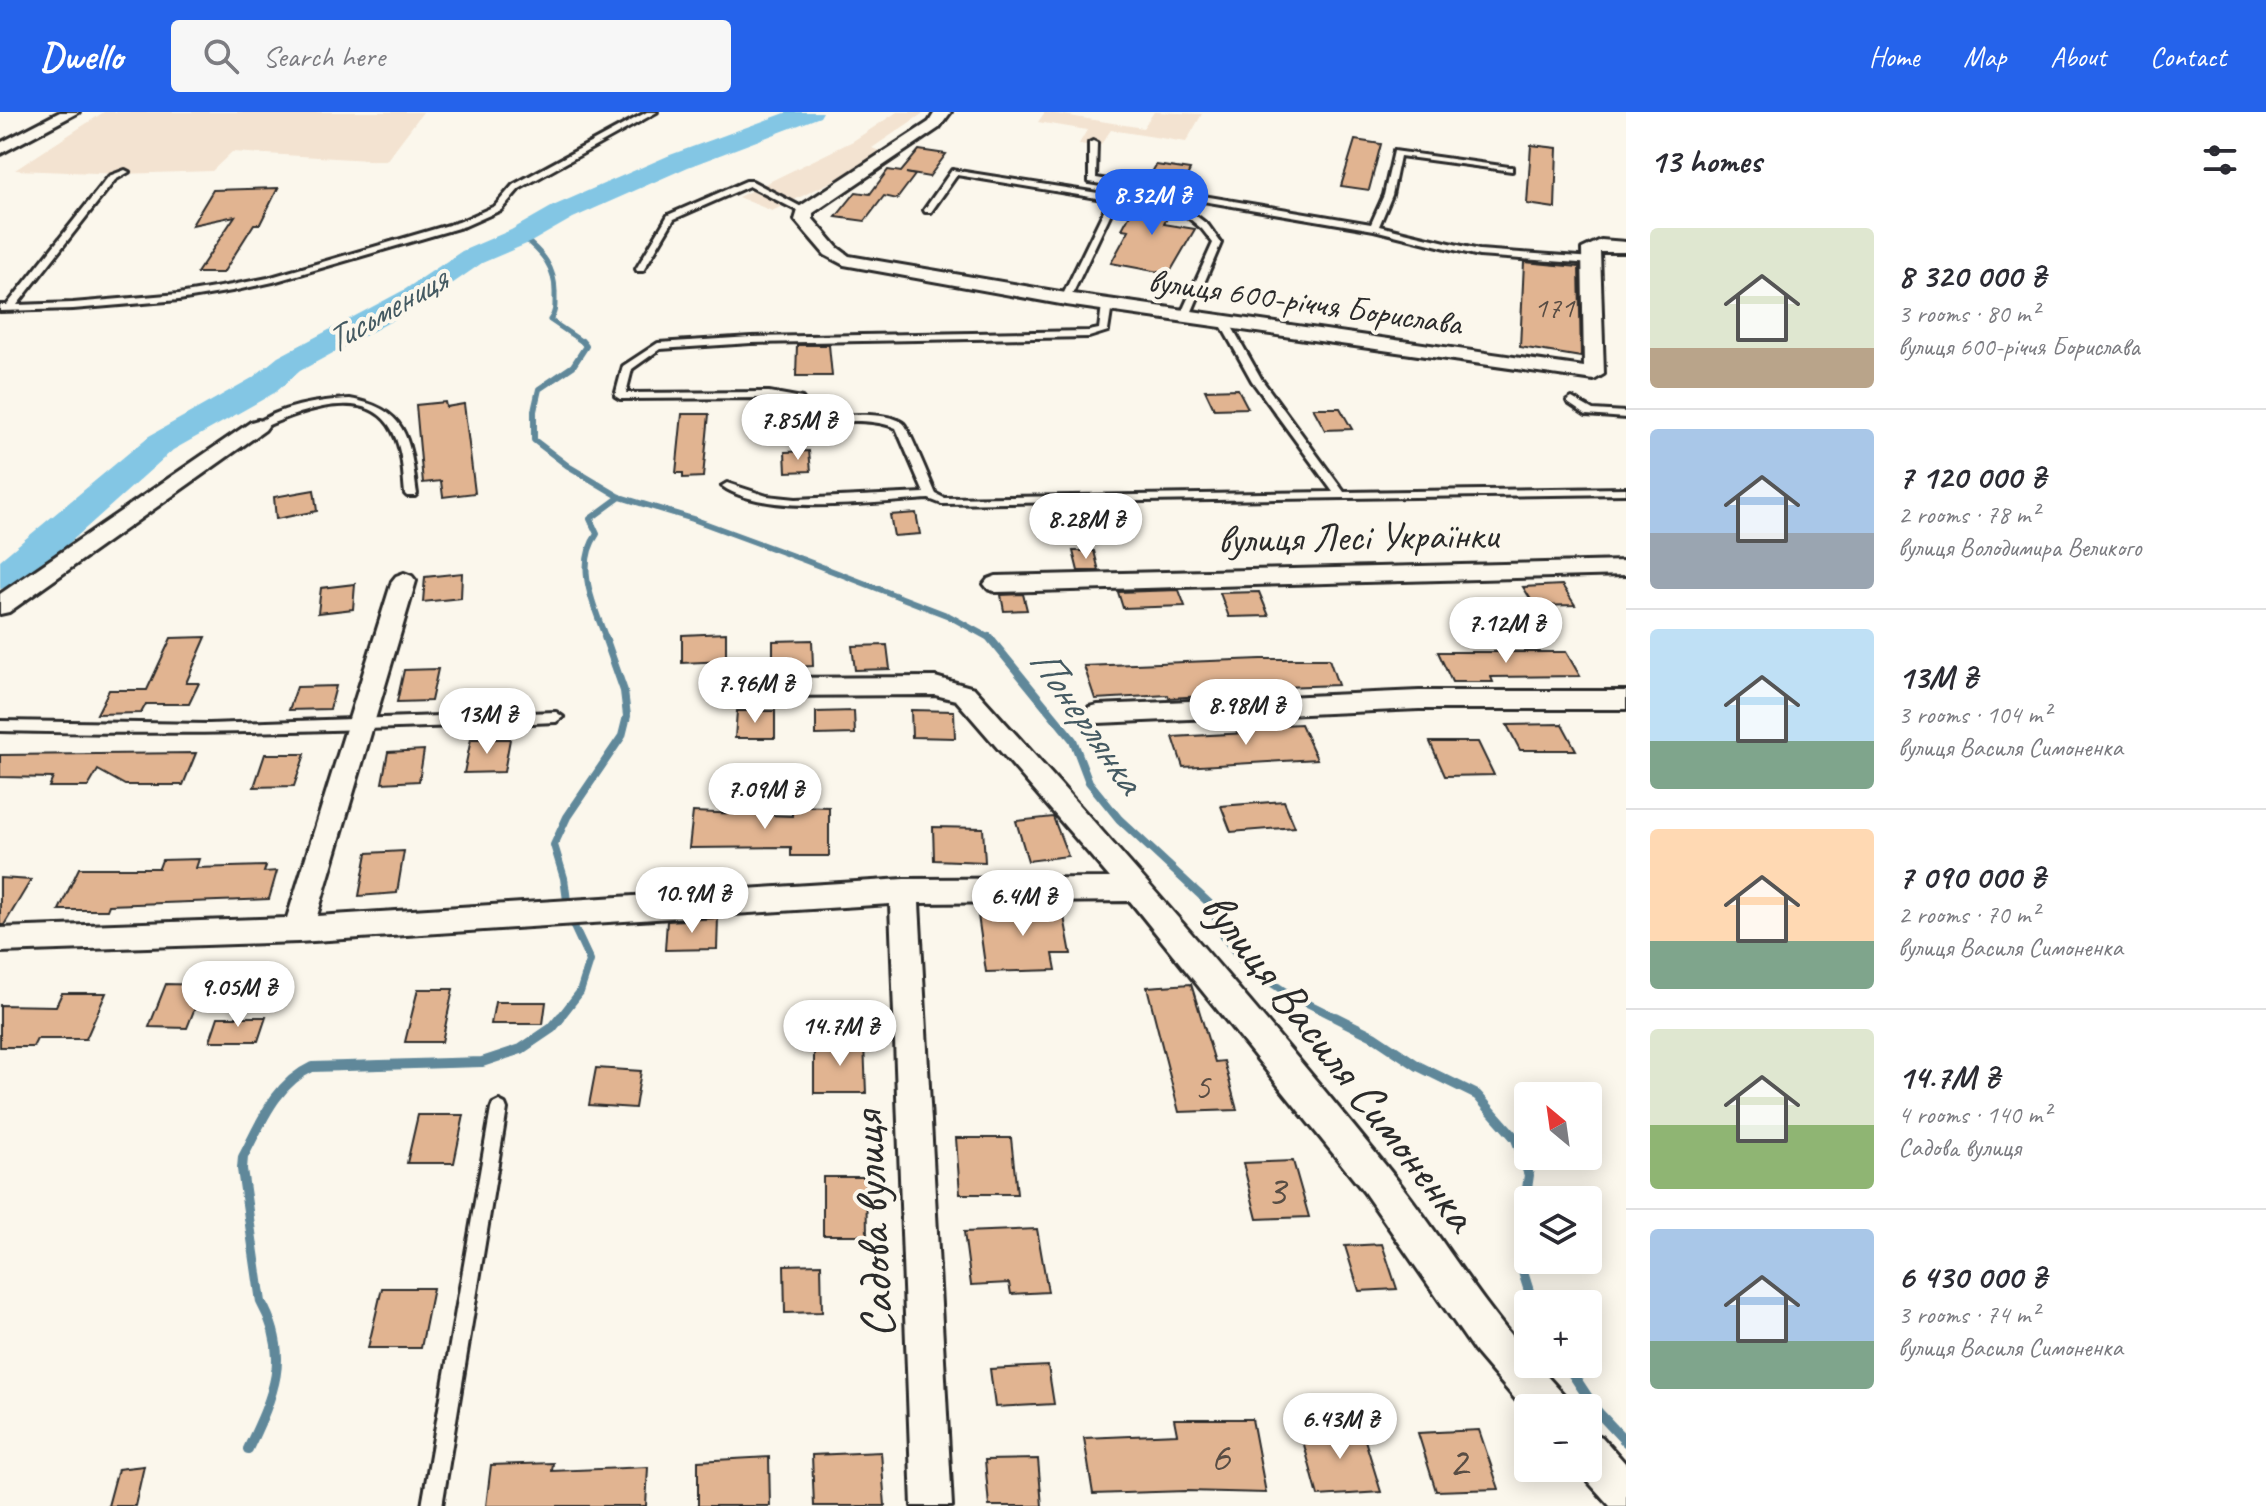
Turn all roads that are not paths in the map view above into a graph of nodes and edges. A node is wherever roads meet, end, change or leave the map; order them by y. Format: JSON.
{"nodes":[{"id":1,"x":71,"y":112,"type":"edge"},
{"id":2,"x":653,"y":112,"type":"edge"},
{"id":3,"x":943,"y":112,"type":"edge"},
{"id":4,"x":1093,"y":143,"type":"dead end"},
{"id":5,"x":0,"y":149,"type":"edge"},
{"id":6,"x":1509,"y":169,"type":"dead end"},
{"id":7,"x":125,"y":172,"type":"dead end"},
{"id":8,"x":1092,"y":180,"type":"junction"},
{"id":9,"x":1122,"y":185,"type":"junction"},
{"id":10,"x":1085,"y":192,"type":"junction"},
{"id":11,"x":1194,"y":196,"type":"junction"},
{"id":12,"x":1114,"y":198,"type":"junction"},
{"id":13,"x":928,"y":210,"type":"dead end"},
{"id":14,"x":805,"y":211,"type":"junction"},
{"id":15,"x":1374,"y":227,"type":"junction"},
{"id":16,"x":1626,"y":247,"type":"edge"},
{"id":17,"x":1593,"y":261,"type":"junction"},
{"id":18,"x":640,"y":269,"type":"dead end"},
{"id":19,"x":1066,"y":299,"type":"junction"},
{"id":20,"x":1107,"y":305,"type":"junction"},
{"id":21,"x":5,"y":308,"type":"edge"},
{"id":22,"x":1185,"y":316,"type":"junction"},
{"id":23,"x":1228,"y":322,"type":"junction"},
{"id":24,"x":1572,"y":401,"type":"dead end"},
{"id":25,"x":1626,"y":415,"type":"edge"},
{"id":26,"x":258,"y":426,"type":"joint"},
{"id":27,"x":727,"y":486,"type":"dead end"},
{"id":28,"x":1626,"y":491,"type":"edge"},
{"id":29,"x":411,"y":494,"type":"dead end"},
{"id":30,"x":1341,"y":495,"type":"junction"},
{"id":31,"x":931,"y":496,"type":"junction"},
{"id":32,"x":1626,"y":568,"type":"edge"},
{"id":33,"x":404,"y":581,"type":"dead end"},
{"id":34,"x":996,"y":584,"type":"dead end"},
{"id":35,"x":0,"y":606,"type":"edge"},
{"id":36,"x":763,"y":687,"type":"dead end"},
{"id":37,"x":1626,"y":700,"type":"edge"},
{"id":38,"x":1098,"y":714,"type":"dead end"},
{"id":39,"x":556,"y":717,"type":"dead end"},
{"id":40,"x":0,"y":726,"type":"edge"},
{"id":41,"x":360,"y":726,"type":"junction"},
{"id":42,"x":1138,"y":889,"type":"junction"},
{"id":43,"x":904,"y":891,"type":"junction"},
{"id":44,"x":298,"y":930,"type":"junction"},
{"id":45,"x":0,"y":940,"type":"edge"},
{"id":46,"x":499,"y":1109,"type":"dead end"},
{"id":47,"x":1537,"y":1394,"type":"edge"},
{"id":48,"x":1602,"y":1467,"type":"edge"},
{"id":49,"x":1626,"y":1494,"type":"edge"},
{"id":50,"x":432,"y":1506,"type":"edge"},
{"id":51,"x":932,"y":1506,"type":"edge"}],
"edges":[{"from":1,"to":5,"type":"street"},
{"from":2,"to":21,"type":"lane"},
{"from":3,"to":14,"type":"street"},
{"from":4,"to":8,"type":"lane"},
{"from":6,"to":15,"type":"lane"},
{"from":7,"to":21,"type":"lane"},
{"from":8,"to":9,"type":"lane"},
{"from":8,"to":10,"type":"lane"},
{"from":9,"to":11,"type":"lane"},
{"from":9,"to":12,"type":"lane"},
{"from":10,"to":12,"type":"lane"},
{"from":10,"to":13,"type":"lane"},
{"from":11,"to":15,"type":"lane"},
{"from":11,"to":22,"type":"lane"},
{"from":12,"to":19,"type":"lane"},
{"from":14,"to":18,"type":"lane"},
{"from":14,"to":19,"type":"street","name":"вулиця 600-річчя Борислава"},
{"from":15,"to":17,"type":"lane"},
{"from":16,"to":17,"type":"street"},
{"from":17,"to":23,"type":"street","name":"вулиця 600-річчя Борислава"},
{"from":19,"to":20,"type":"street","name":"вулиця 600-річчя Борислава"},
{"from":20,"to":22,"type":"street","name":"вулиця 600-річчя Борислава"},
{"from":20,"to":31,"type":"lane"},
{"from":22,"to":23,"type":"street","name":"вулиця 600-річчя Борислава"},
{"from":23,"to":30,"type":"lane"},
{"from":24,"to":25,"type":"lane"},
{"from":26,"to":29,"type":"lane"},
{"from":26,"to":35,"type":"street"},
{"from":27,"to":31,"type":"lane"},
{"from":28,"to":30,"type":"lane"},
{"from":30,"to":31,"type":"lane"},
{"from":32,"to":34,"type":"street","name":"вулиця Лесі Українки"},
{"from":33,"to":41,"type":"street"},
{"from":36,"to":42,"type":"street","name":"вулиця Василя Симоненка"},
{"from":37,"to":38,"type":"street"},
{"from":39,"to":41,"type":"lane"},
{"from":40,"to":41,"type":"lane"},
{"from":41,"to":44,"type":"street"},
{"from":42,"to":43,"type":"street","name":"вулиця Василя Симоненка"},
{"from":42,"to":47,"type":"street","name":"вулиця Василя Симоненка"},
{"from":43,"to":44,"type":"street","name":"вулиця Василя Симоненка"},
{"from":43,"to":51,"type":"street","name":"Садова вулиця"},
{"from":44,"to":45,"type":"street","name":"вулиця Василя Симоненка"},
{"from":46,"to":50,"type":"lane"},
{"from":48,"to":49,"type":"street"}]}
